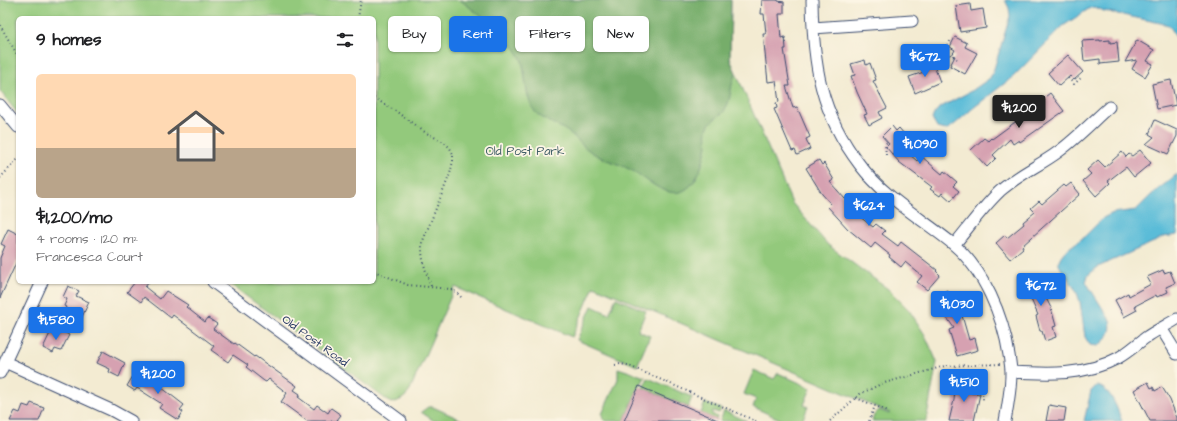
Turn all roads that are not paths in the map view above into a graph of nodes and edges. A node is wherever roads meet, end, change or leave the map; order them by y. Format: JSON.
{"nodes":[{"id":1,"x":812,"y":0,"type":"edge"},
{"id":2,"x":912,"y":21,"type":"dead end"},
{"id":3,"x":812,"y":28,"type":"junction"},
{"id":4,"x":0,"y":105,"type":"edge"},
{"id":5,"x":1109,"y":107,"type":"dead end"},
{"id":6,"x":16,"y":125,"type":"edge"},
{"id":7,"x":954,"y":245,"type":"junction"},
{"id":8,"x":41,"y":284,"type":"edge"},
{"id":9,"x":216,"y":284,"type":"edge"},
{"id":10,"x":1177,"y":320,"type":"edge"},
{"id":11,"x":1161,"y":328,"type":"junction"},
{"id":12,"x":1177,"y":354,"type":"edge"},
{"id":13,"x":5,"y":362,"type":"junction"},
{"id":14,"x":1011,"y":372,"type":"junction"},
{"id":15,"x":0,"y":373,"type":"edge"},
{"id":16,"x":131,"y":421,"type":"edge"},
{"id":17,"x":401,"y":421,"type":"edge"},
{"id":18,"x":1004,"y":421,"type":"edge"}],
"edges":[{"from":1,"to":3,"type":"street"},
{"from":2,"to":3,"type":"street"},
{"from":3,"to":7,"type":"street"},
{"from":4,"to":6,"type":"street"},
{"from":5,"to":7,"type":"street"},
{"from":7,"to":14,"type":"street"},
{"from":8,"to":13,"type":"street"},
{"from":9,"to":17,"type":"street","name":"Old Post Road"},
{"from":10,"to":11,"type":"street"},
{"from":11,"to":12,"type":"street"},
{"from":11,"to":14,"type":"street"},
{"from":13,"to":15,"type":"street"},
{"from":13,"to":16,"type":"street"},
{"from":14,"to":18,"type":"street"}]}
